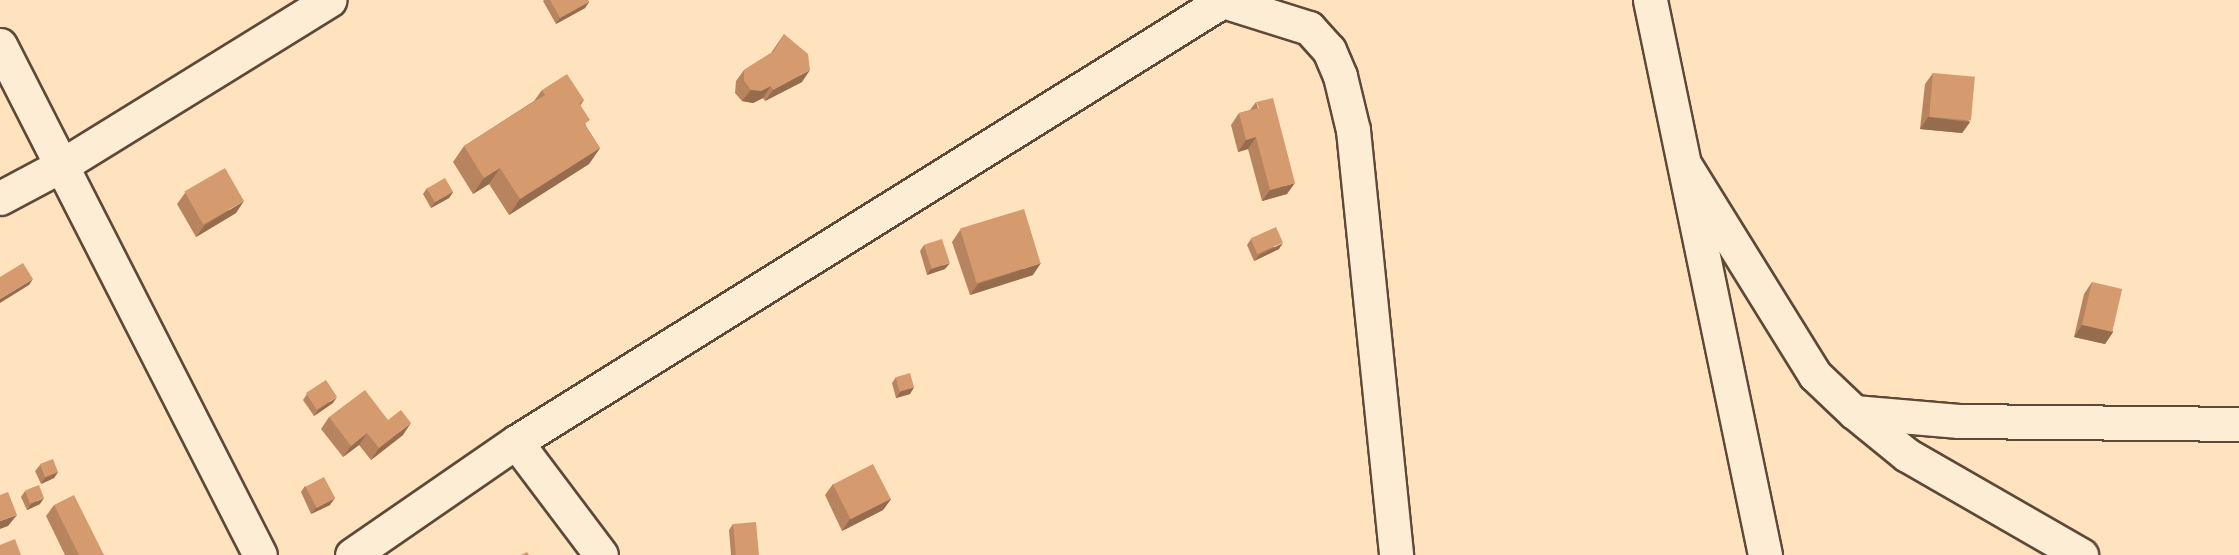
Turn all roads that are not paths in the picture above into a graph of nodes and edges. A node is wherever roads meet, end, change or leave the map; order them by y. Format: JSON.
{"nodes":[{"id":1,"x":330,"y":0,"type":"edge"},
{"id":2,"x":1223,"y":0,"type":"edge"},
{"id":3,"x":1650,"y":0,"type":"edge"},
{"id":4,"x":0,"y":45,"type":"edge"},
{"id":5,"x":64,"y":164,"type":"junction"},
{"id":6,"x":1686,"y":167,"type":"junction"},
{"id":7,"x":0,"y":198,"type":"edge"},
{"id":8,"x":1854,"y":412,"type":"junction"},
{"id":9,"x":2239,"y":424,"type":"edge"},
{"id":10,"x":516,"y":442,"type":"junction"},
{"id":11,"x":260,"y":555,"type":"edge"},
{"id":12,"x":352,"y":555,"type":"edge"},
{"id":13,"x":601,"y":555,"type":"edge"},
{"id":14,"x":1396,"y":555,"type":"edge"},
{"id":15,"x":1765,"y":555,"type":"edge"},
{"id":16,"x":2081,"y":555,"type":"edge"}],
"edges":[{"from":1,"to":5,"type":"street"},
{"from":2,"to":10,"type":"street"},
{"from":2,"to":14,"type":"street"},
{"from":3,"to":6,"type":"street"},
{"from":4,"to":5,"type":"street"},
{"from":5,"to":7,"type":"street"},
{"from":5,"to":11,"type":"street"},
{"from":6,"to":8,"type":"street"},
{"from":6,"to":15,"type":"street"},
{"from":8,"to":9,"type":"street"},
{"from":8,"to":16,"type":"street"},
{"from":10,"to":12,"type":"street"},
{"from":10,"to":13,"type":"street"}]}
